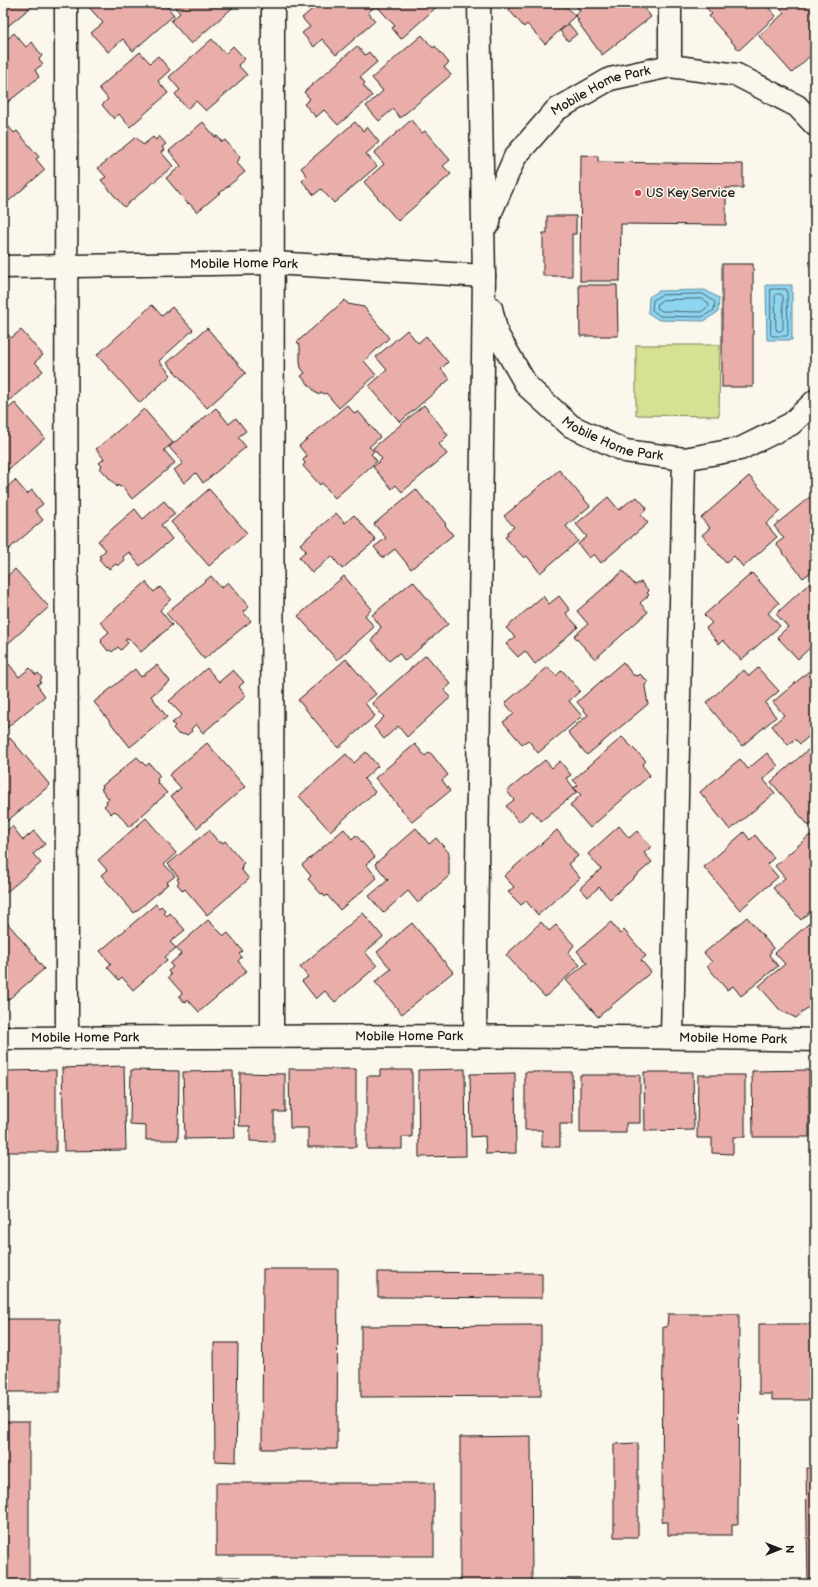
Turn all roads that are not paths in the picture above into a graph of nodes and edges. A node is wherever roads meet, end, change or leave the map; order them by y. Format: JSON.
{"nodes":[{"id":1,"x":66,"y":3,"type":"edge"},
{"id":2,"x":273,"y":3,"type":"edge"},
{"id":3,"x":478,"y":3,"type":"edge"},
{"id":4,"x":670,"y":3,"type":"edge"},
{"id":5,"x":670,"y":66,"type":"junction"},
{"id":6,"x":815,"y":125,"type":"edge"},
{"id":7,"x":274,"y":263,"type":"junction"},
{"id":8,"x":66,"y":266,"type":"junction"},
{"id":9,"x":3,"y":267,"type":"edge"},
{"id":10,"x":484,"y":276,"type":"junction"},
{"id":11,"x":815,"y":401,"type":"edge"},
{"id":12,"x":684,"y":459,"type":"junction"},
{"id":13,"x":272,"y":1036,"type":"junction"},
{"id":14,"x":475,"y":1037,"type":"junction"},
{"id":15,"x":672,"y":1037,"type":"junction"},
{"id":16,"x":3,"y":1038,"type":"edge"},
{"id":17,"x":67,"y":1038,"type":"junction"},
{"id":18,"x":815,"y":1040,"type":"edge"}],
"edges":[{"from":1,"to":8,"type":"street"},
{"from":2,"to":7,"type":"street"},
{"from":3,"to":10,"type":"street"},
{"from":4,"to":5,"type":"street"},
{"from":5,"to":6,"type":"street","name":"Mobile Home Park"},
{"from":5,"to":10,"type":"street","name":"Mobile Home Park"},
{"from":7,"to":8,"type":"street","name":"Mobile Home Park"},
{"from":7,"to":10,"type":"street","name":"Mobile Home Park"},
{"from":7,"to":13,"type":"street"},
{"from":8,"to":9,"type":"street","name":"Mobile Home Park"},
{"from":8,"to":17,"type":"street"},
{"from":10,"to":12,"type":"street","name":"Mobile Home Park"},
{"from":10,"to":14,"type":"street"},
{"from":11,"to":12,"type":"street","name":"Mobile Home Park"},
{"from":12,"to":15,"type":"street"},
{"from":13,"to":14,"type":"street","name":"Mobile Home Park"},
{"from":13,"to":17,"type":"street","name":"Mobile Home Park"},
{"from":14,"to":15,"type":"street","name":"Mobile Home Park"},
{"from":15,"to":18,"type":"street","name":"Mobile Home Park"},
{"from":16,"to":17,"type":"street","name":"Mobile Home Park"}]}
